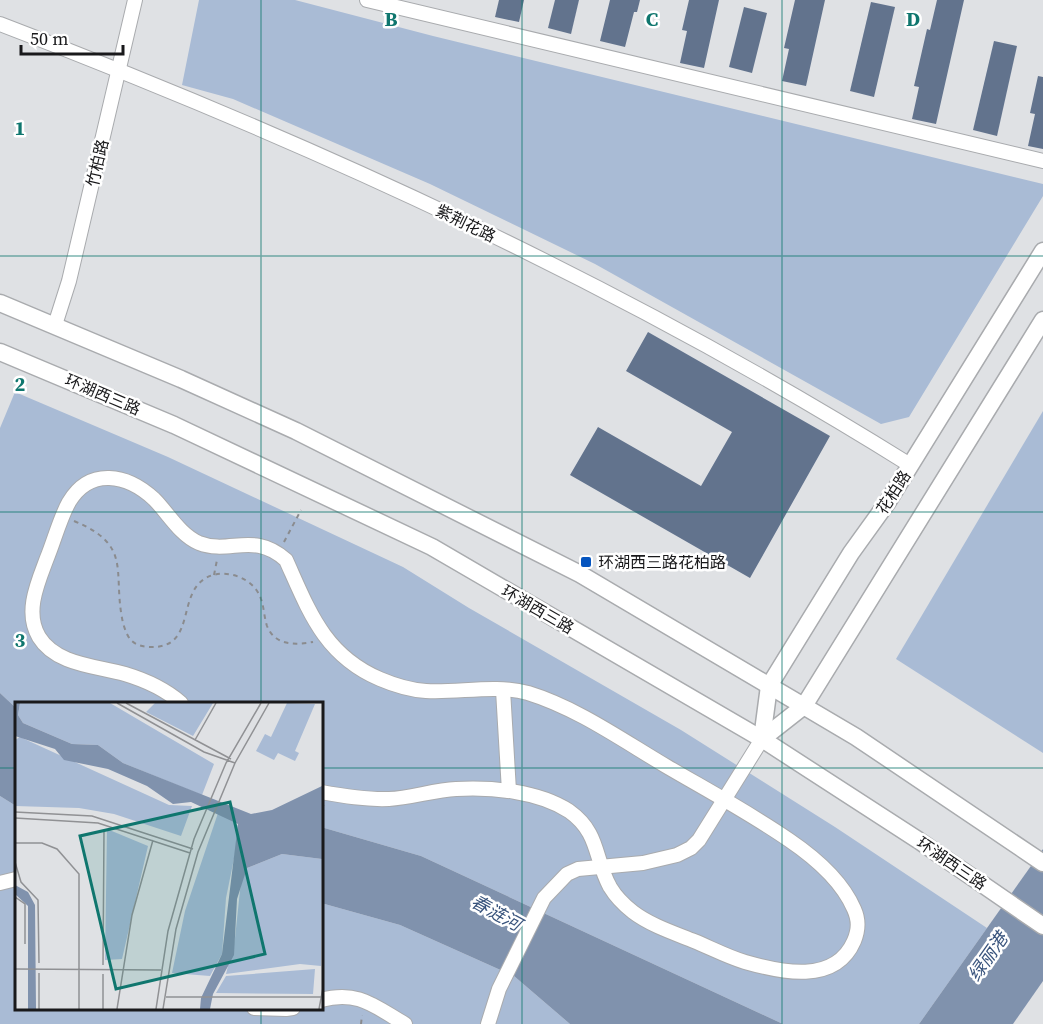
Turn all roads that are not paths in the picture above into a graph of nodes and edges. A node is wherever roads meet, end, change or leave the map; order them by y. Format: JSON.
{"nodes":[{"id":1,"x":135,"y":0,"type":"edge"},
{"id":2,"x":368,"y":0,"type":"edge"},
{"id":3,"x":0,"y":24,"type":"edge"},
{"id":4,"x":119,"y":69,"type":"junction"},
{"id":5,"x":1043,"y":161,"type":"edge"},
{"id":6,"x":1043,"y":251,"type":"edge"},
{"id":7,"x":0,"y":303,"type":"edge"},
{"id":8,"x":1043,"y":320,"type":"edge"},
{"id":9,"x":55,"y":325,"type":"junction"},
{"id":10,"x":0,"y":352,"type":"edge"},
{"id":11,"x":910,"y":465,"type":"junction"},
{"id":12,"x":769,"y":686,"type":"junction"},
{"id":13,"x":503,"y":690,"type":"junction"},
{"id":14,"x":180,"y":702,"type":"edge"},
{"id":15,"x":804,"y":706,"type":"junction"},
{"id":16,"x":762,"y":739,"type":"junction"},
{"id":17,"x":509,"y":791,"type":"junction"},
{"id":18,"x":324,"y":793,"type":"edge"},
{"id":19,"x":724,"y":801,"type":"junction"},
{"id":20,"x":1043,"y":863,"type":"edge"},
{"id":21,"x":601,"y":866,"type":"junction"},
{"id":22,"x":15,"y":879,"type":"edge"},
{"id":23,"x":0,"y":883,"type":"edge"},
{"id":24,"x":1043,"y":926,"type":"edge"},
{"id":25,"x":322,"y":1000,"type":"edge"},
{"id":26,"x":405,"y":1024,"type":"edge"},
{"id":27,"x":488,"y":1024,"type":"edge"}],
"edges":[{"from":1,"to":4,"type":"street","name":"竹柏路"},
{"from":2,"to":5,"type":"street"},
{"from":3,"to":4,"type":"street","name":"紫荆花路"},
{"from":4,"to":9,"type":"street","name":"竹柏路"},
{"from":4,"to":11,"type":"street","name":"紫荆花路"},
{"from":6,"to":11,"type":"main road","name":"花柏路"},
{"from":7,"to":9,"type":"main road"},
{"from":8,"to":15,"type":"main road"},
{"from":9,"to":12,"type":"main road"},
{"from":10,"to":16,"type":"main road","name":"环湖西三路"},
{"from":11,"to":12,"type":"main road","name":"花柏路"},
{"from":12,"to":15,"type":"main road"},
{"from":12,"to":16,"type":"main road","name":"花柏路"},
{"from":13,"to":14,"type":"street"},
{"from":13,"to":17,"type":"street"},
{"from":13,"to":19,"type":"street"},
{"from":15,"to":16,"type":"main road"},
{"from":15,"to":20,"type":"main road"},
{"from":16,"to":19,"type":"street"},
{"from":16,"to":24,"type":"main road","name":"环湖西三路"},
{"from":17,"to":18,"type":"street"},
{"from":17,"to":21,"type":"street"},
{"from":19,"to":21,"type":"street"},
{"from":19,"to":21,"type":"street"},
{"from":21,"to":27,"type":"street"},
{"from":22,"to":23,"type":"street"},
{"from":25,"to":26,"type":"street"}]}
